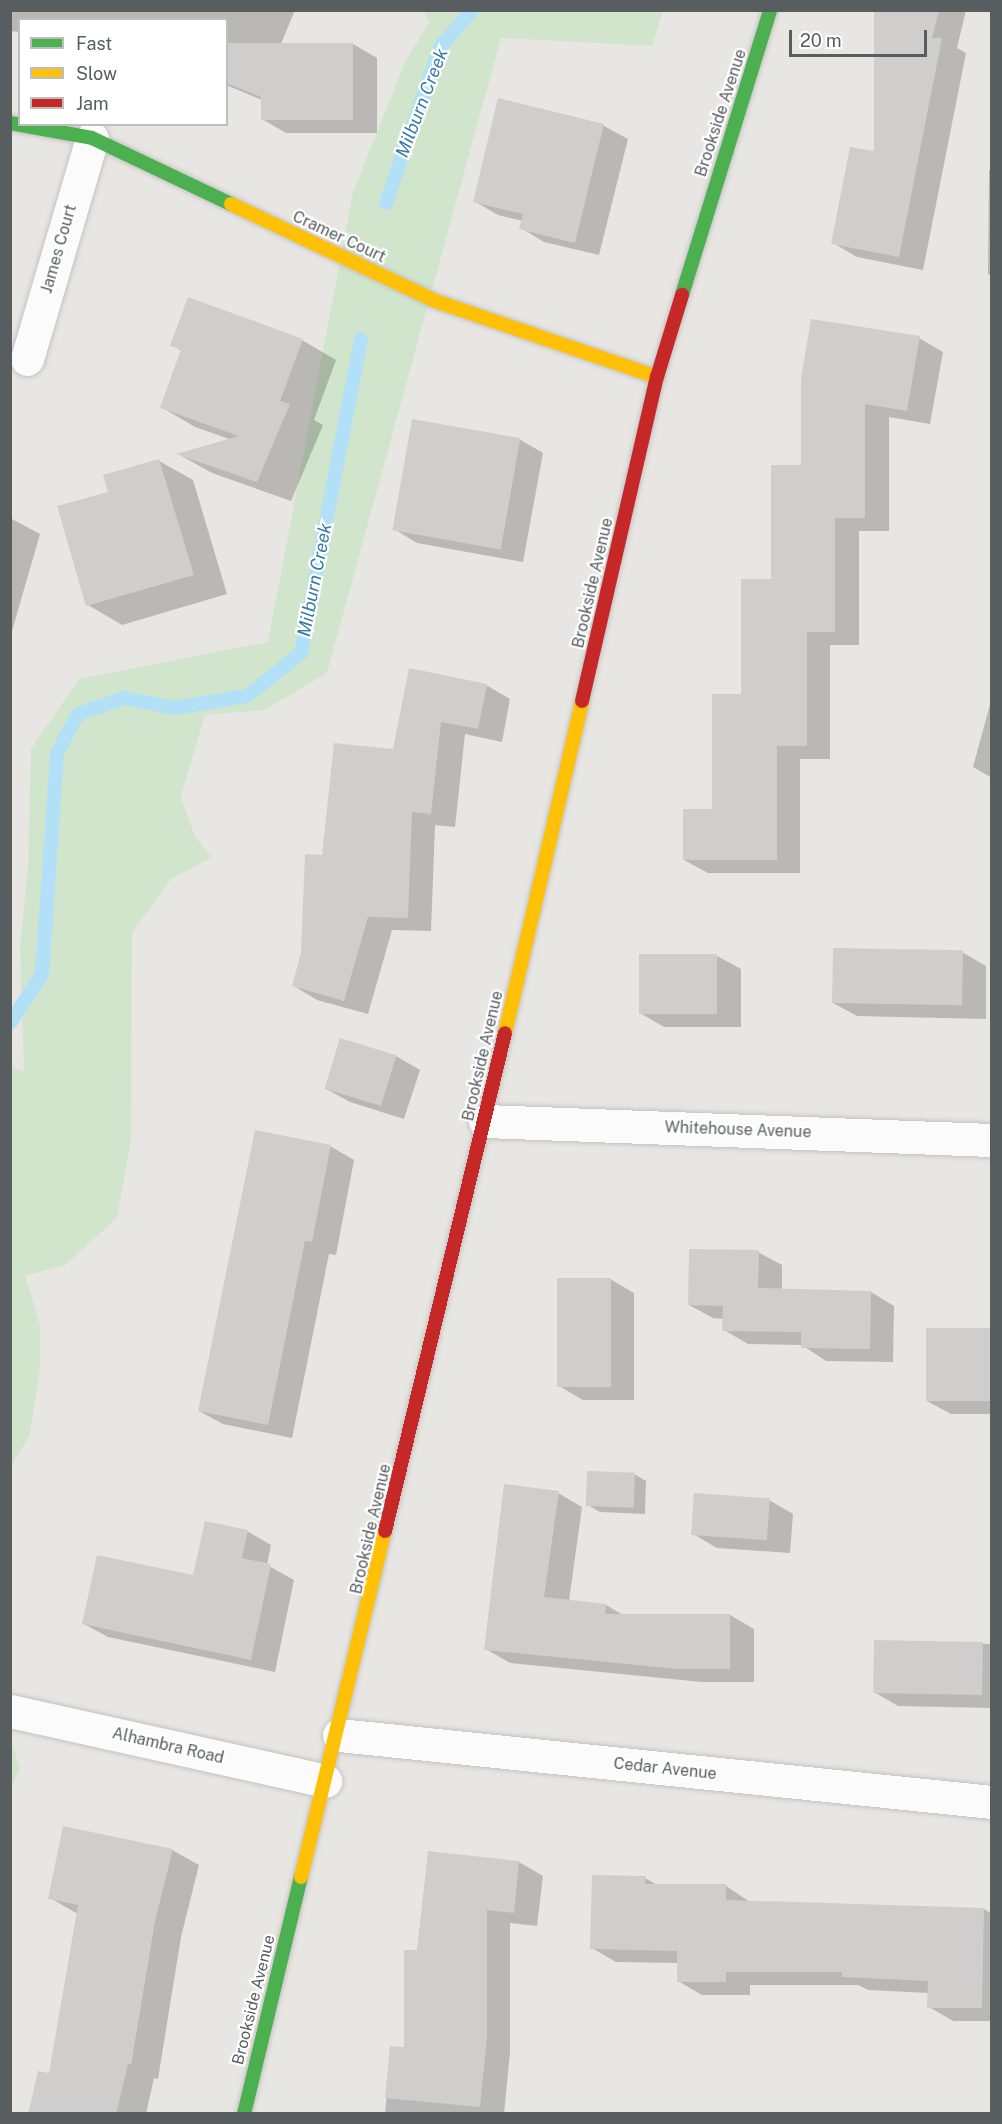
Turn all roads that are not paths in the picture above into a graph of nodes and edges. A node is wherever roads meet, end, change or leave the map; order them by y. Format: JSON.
{"nodes":[{"id":1,"x":770,"y":10,"type":"edge"},
{"id":2,"x":26,"y":126,"type":"edge"},
{"id":3,"x":92,"y":138,"type":"junction"},
{"id":4,"x":27,"y":359,"type":"dead end"},
{"id":5,"x":657,"y":377,"type":"junction"},
{"id":6,"x":485,"y":1121,"type":"junction"},
{"id":7,"x":992,"y":1140,"type":"edge"},
{"id":8,"x":10,"y":1711,"type":"edge"},
{"id":9,"x":339,"y":1735,"type":"junction"},
{"id":10,"x":325,"y":1781,"type":"junction"},
{"id":11,"x":992,"y":1802,"type":"edge"},
{"id":12,"x":244,"y":2114,"type":"edge"}],
"edges":[{"from":1,"to":5,"type":"main road","name":"Brookside Avenue"},
{"from":2,"to":3,"type":"main road","name":"Cramer Court"},
{"from":3,"to":4,"type":"street","name":"James Court"},
{"from":3,"to":5,"type":"main road","name":"Cramer Court"},
{"from":5,"to":6,"type":"main road","name":"Brookside Avenue"},
{"from":6,"to":7,"type":"street","name":"Whitehouse Avenue"},
{"from":6,"to":9,"type":"main road","name":"Brookside Avenue"},
{"from":8,"to":10,"type":"street","name":"Alhambra Road"},
{"from":9,"to":10,"type":"main road","name":"Brookside Avenue"},
{"from":9,"to":11,"type":"street","name":"Cedar Avenue"},
{"from":10,"to":12,"type":"main road","name":"Brookside Avenue"}]}
